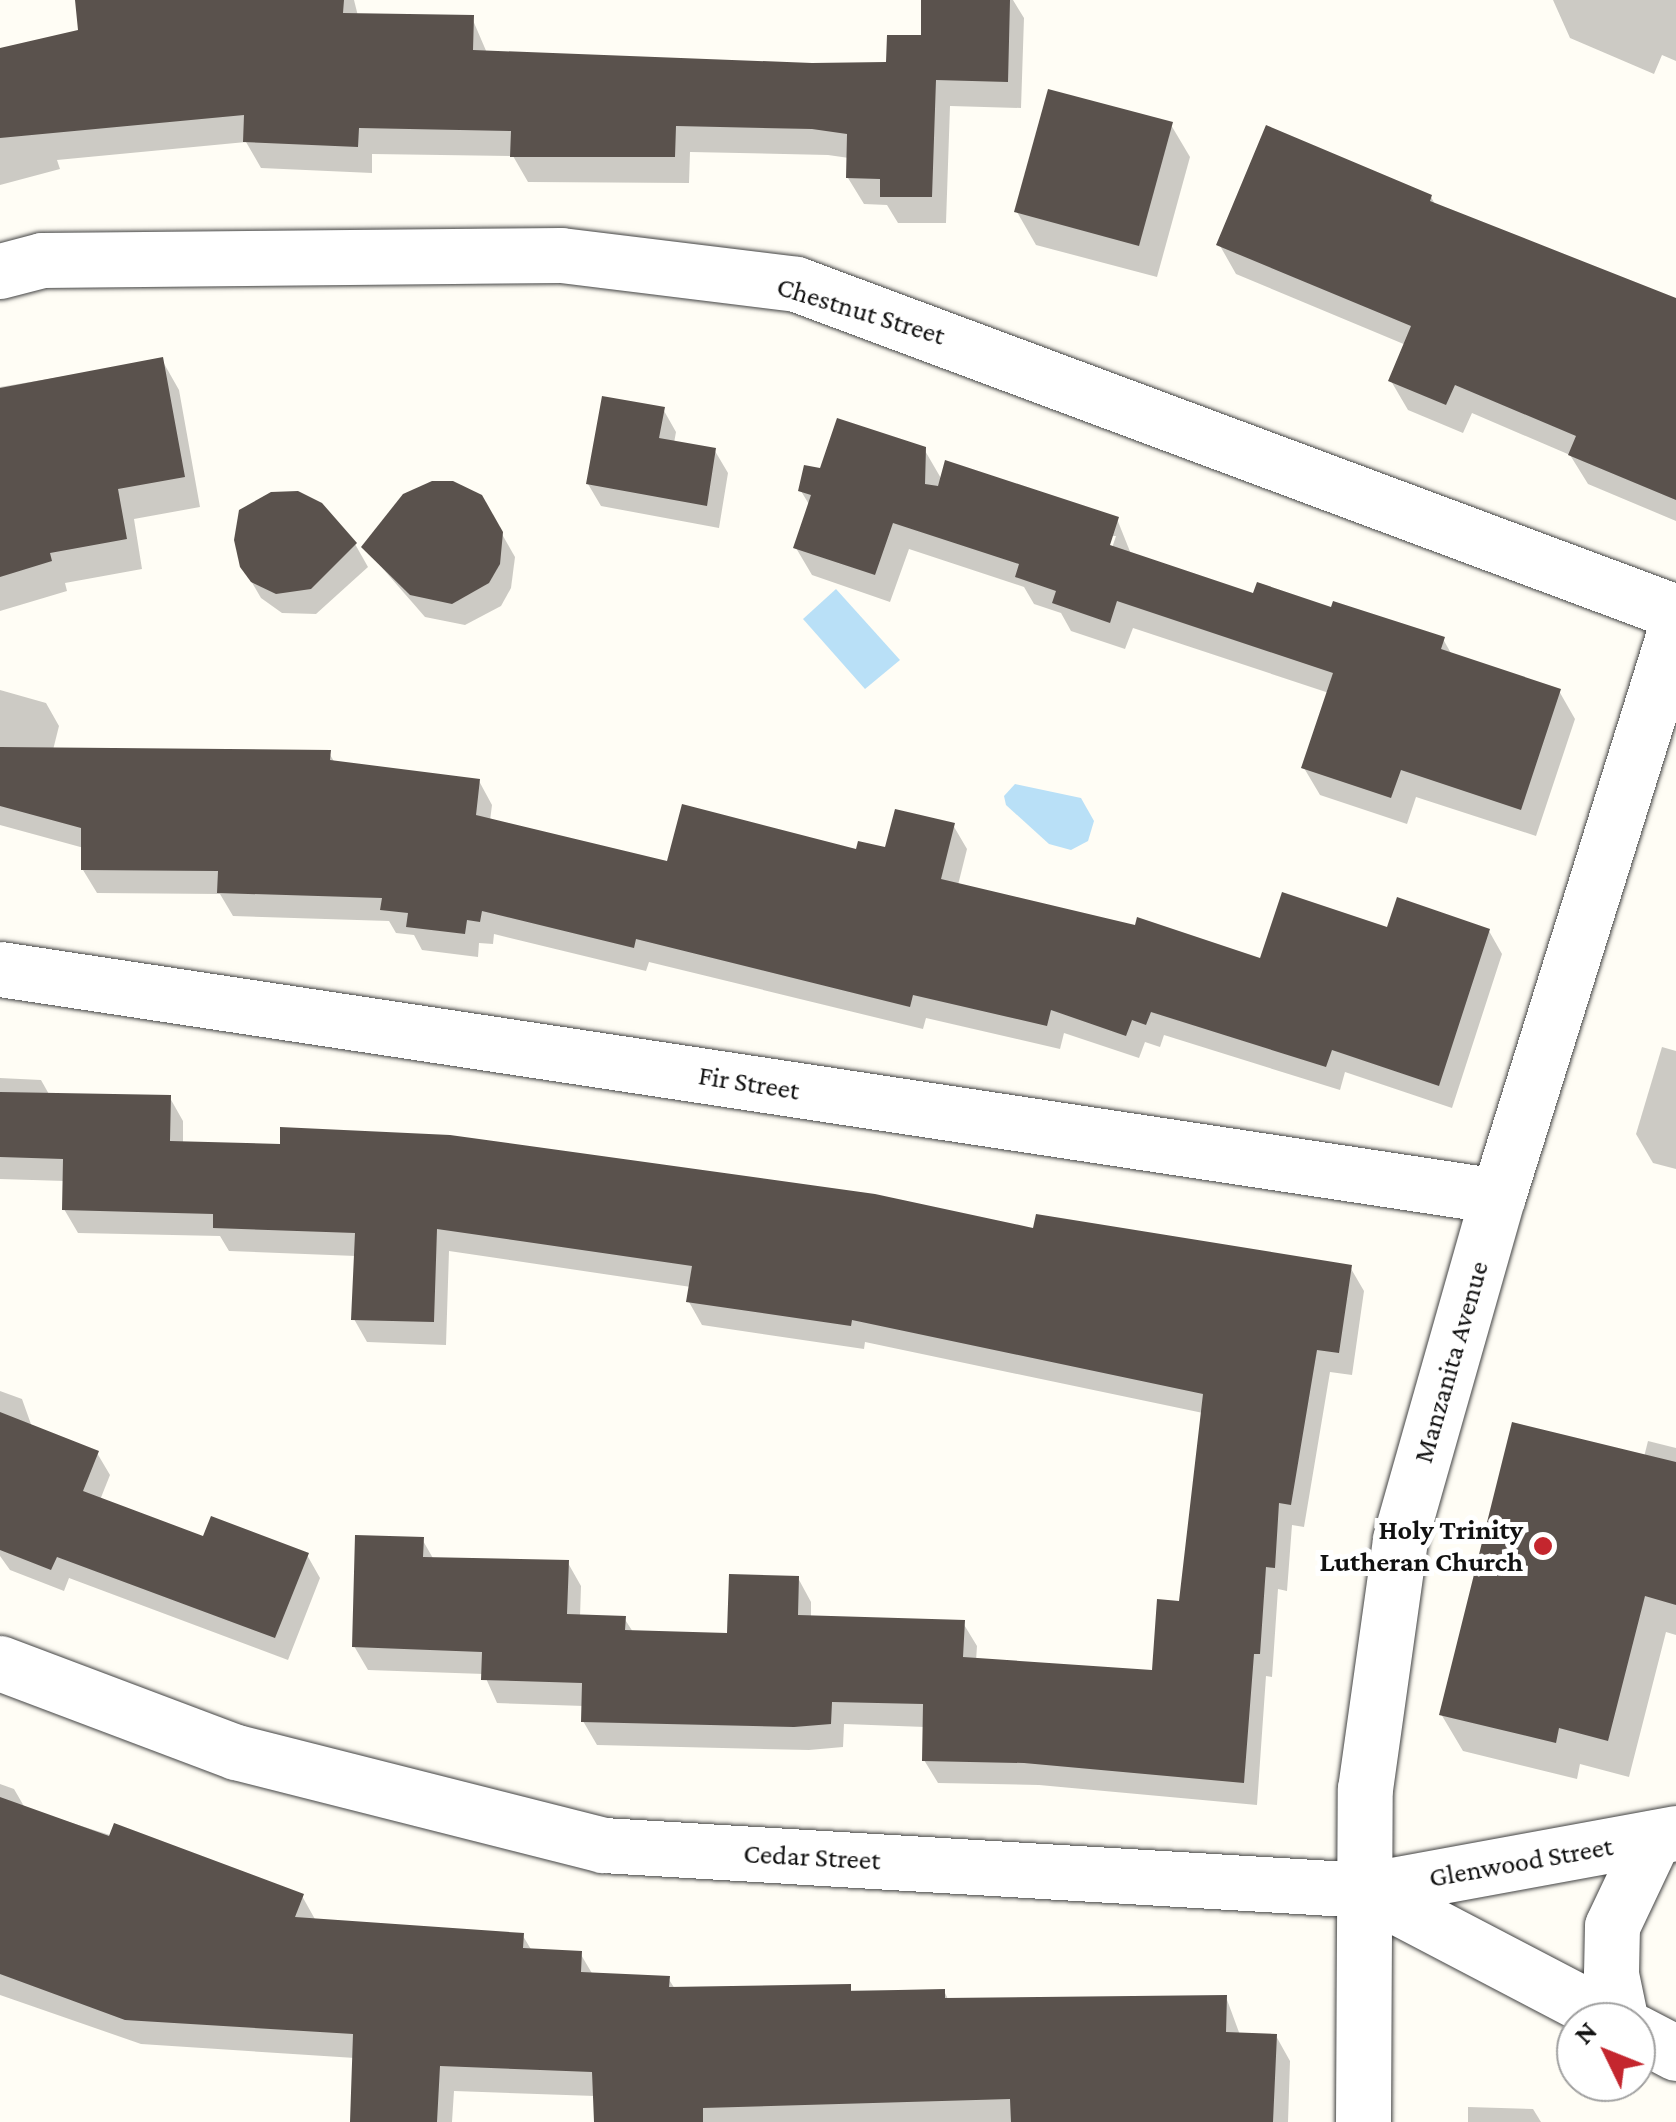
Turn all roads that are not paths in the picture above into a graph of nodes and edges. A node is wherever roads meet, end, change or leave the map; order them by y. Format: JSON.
{"nodes":[{"id":1,"x":0,"y":272,"type":"edge"},
{"id":2,"x":1676,"y":612,"type":"edge"},
{"id":3,"x":1676,"y":627,"type":"edge"},
{"id":4,"x":0,"y":969,"type":"edge"},
{"id":5,"x":1498,"y":1196,"type":"junction"},
{"id":6,"x":0,"y":1663,"type":"edge"},
{"id":7,"x":1665,"y":1835,"type":"edge"},
{"id":8,"x":1366,"y":1890,"type":"junction"},
{"id":9,"x":1582,"y":2002,"type":"edge"},
{"id":10,"x":1616,"y":2002,"type":"edge"},
{"id":11,"x":1363,"y":2122,"type":"edge"}],
"edges":[{"from":1,"to":2,"type":"street","name":"Chestnut Street"},
{"from":3,"to":5,"type":"street","name":"Manzanita Avenue"},
{"from":4,"to":5,"type":"street","name":"Fir Street"},
{"from":5,"to":8,"type":"street","name":"Manzanita Avenue"},
{"from":6,"to":8,"type":"street","name":"Cedar Street"},
{"from":7,"to":8,"type":"street","name":"Glenwood Street"},
{"from":7,"to":10,"type":"street"},
{"from":8,"to":9,"type":"street","name":"Cedar Street"},
{"from":8,"to":11,"type":"street","name":"Manzanita Avenue"}]}
